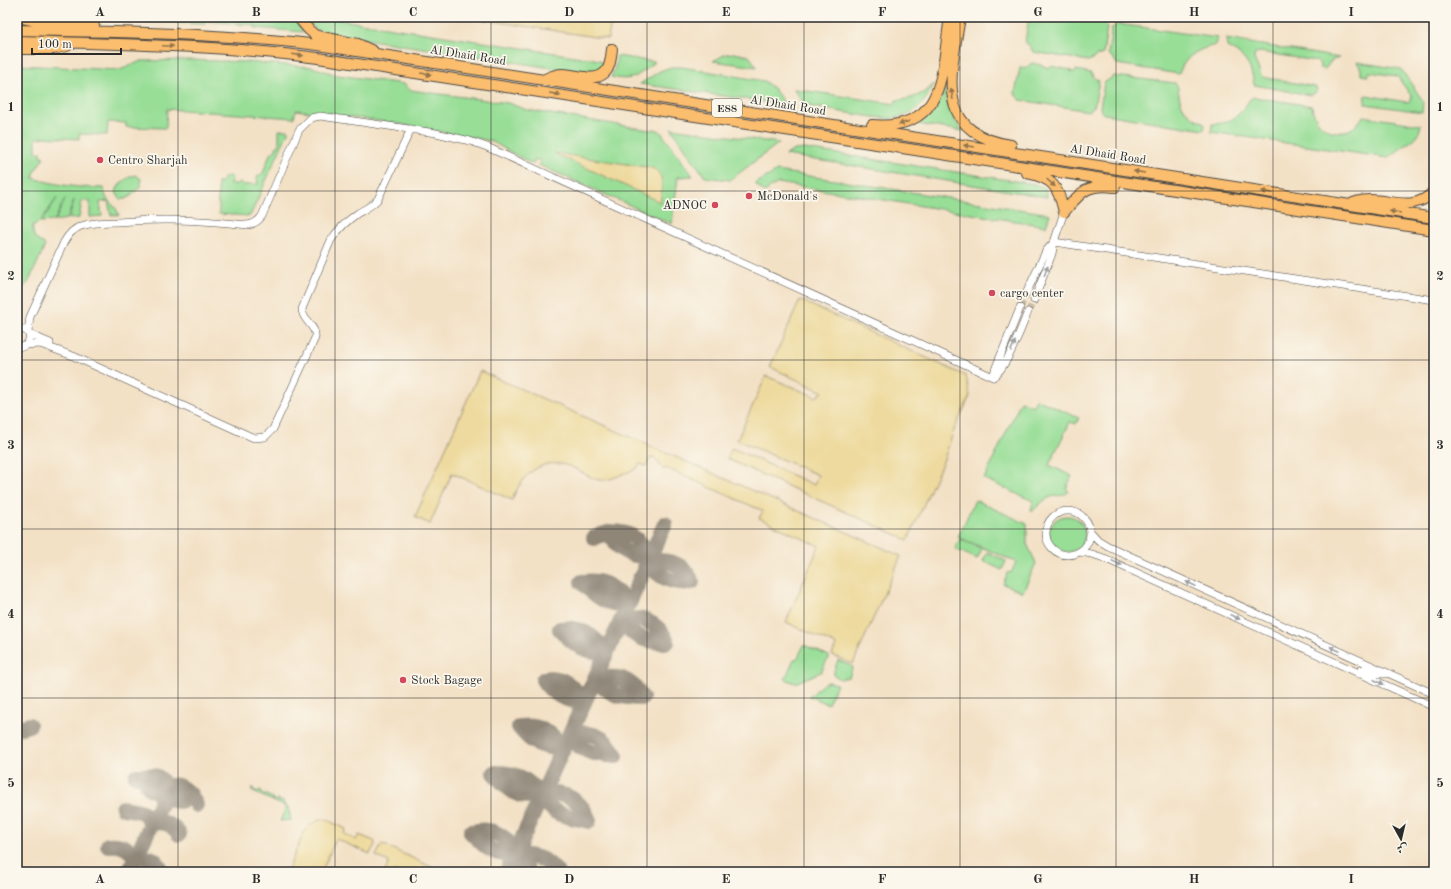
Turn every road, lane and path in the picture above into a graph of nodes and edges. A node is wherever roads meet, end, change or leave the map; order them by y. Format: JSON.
{"nodes":[{"id":1,"x":17,"y":17,"type":"edge"},
{"id":2,"x":298,"y":17,"type":"edge"},
{"id":3,"x":950,"y":17,"type":"edge"},
{"id":4,"x":960,"y":17,"type":"edge"},
{"id":5,"x":1413,"y":17,"type":"edge"},
{"id":6,"x":1434,"y":20,"type":"edge"},
{"id":7,"x":17,"y":30,"type":"edge"},
{"id":8,"x":119,"y":32,"type":"junction"},
{"id":9,"x":17,"y":41,"type":"edge"},
{"id":10,"x":74,"y":43,"type":"junction"},
{"id":11,"x":17,"y":49,"type":"edge"},
{"id":12,"x":612,"y":49,"type":"dead end"},
{"id":13,"x":378,"y":54,"type":"junction"},
{"id":14,"x":544,"y":80,"type":"junction"},
{"id":15,"x":841,"y":126,"type":"junction"},
{"id":16,"x":411,"y":129,"type":"junction"},
{"id":17,"x":948,"y":154,"type":"junction"},
{"id":18,"x":1074,"y":162,"type":"junction"},
{"id":19,"x":1150,"y":186,"type":"junction"},
{"id":20,"x":1434,"y":191,"type":"edge"},
{"id":21,"x":1349,"y":205,"type":"junction"},
{"id":22,"x":1064,"y":212,"type":"junction"},
{"id":23,"x":1434,"y":218,"type":"edge"},
{"id":24,"x":1434,"y":230,"type":"edge"},
{"id":25,"x":1054,"y":242,"type":"junction"},
{"id":26,"x":1025,"y":296,"type":"tunnel mouth"},
{"id":27,"x":1034,"y":300,"type":"tunnel mouth"},
{"id":28,"x":1434,"y":300,"type":"edge"},
{"id":29,"x":1020,"y":308,"type":"tunnel mouth"},
{"id":30,"x":1028,"y":312,"type":"tunnel mouth"},
{"id":31,"x":30,"y":317,"type":"junction"},
{"id":32,"x":18,"y":330,"type":"edge"},
{"id":33,"x":29,"y":333,"type":"junction"},
{"id":34,"x":26,"y":345,"type":"junction"},
{"id":35,"x":17,"y":346,"type":"edge"},
{"id":36,"x":73,"y":356,"type":"junction"},
{"id":37,"x":993,"y":377,"type":"junction"},
{"id":38,"x":1090,"y":531,"type":"junction"},
{"id":39,"x":1080,"y":552,"type":"junction"},
{"id":40,"x":1388,"y":673,"type":"junction"},
{"id":41,"x":1359,"y":674,"type":"junction"},
{"id":42,"x":1434,"y":694,"type":"edge"},
{"id":43,"x":1434,"y":707,"type":"edge"}],
"edges":[{"from":1,"to":8,"type":"highway"},
{"from":2,"to":13,"type":"highway"},
{"from":3,"to":15,"type":"highway","one_way":true},
{"from":18,"to":4,"type":"highway","one_way":true},
{"from":5,"to":6,"type":"street"},
{"from":7,"to":8,"type":"highway","name":"Al Dhaid Road","number":"E88"},
{"from":8,"to":13,"type":"highway","name":"Al Dhaid Road","number":"E88"},
{"from":9,"to":10,"type":"highway","name":"Al Dhaid Road","number":"E88"},
{"from":10,"to":11,"type":"highway"},
{"from":10,"to":17,"type":"highway","name":"Al Dhaid Road","number":"E88","one_way":true},
{"from":12,"to":14,"type":"highway"},
{"from":13,"to":14,"type":"highway","name":"Al Dhaid Road","number":"E88"},
{"from":14,"to":15,"type":"highway","name":"Al Dhaid Road","number":"E88"},
{"from":18,"to":15,"type":"highway","name":"Al Dhaid Road","number":"E88","one_way":true},
{"from":16,"to":31,"type":"street"},
{"from":16,"to":36,"type":"street"},
{"from":16,"to":37,"type":"street"},
{"from":17,"to":19,"type":"highway","name":"Al Dhaid Road","number":"E88"},
{"from":17,"to":22,"type":"highway","one_way":true},
{"from":21,"to":18,"type":"highway","name":"Al Dhaid Road","number":"E88","one_way":true},
{"from":19,"to":22,"type":"highway"},
{"from":19,"to":24,"type":"highway","name":"Al Dhaid Road","number":"E88"},
{"from":20,"to":21,"type":"highway"},
{"from":23,"to":21,"type":"highway","name":"Al Dhaid Road","number":"E88","one_way":true},
{"from":22,"to":25,"type":"street"},
{"from":25,"to":26,"type":"street"},
{"from":27,"to":25,"type":"street","one_way":true},
{"from":25,"to":28,"type":"street"},
{"from":29,"to":37,"type":"street"},
{"from":37,"to":30,"type":"street","one_way":true},
{"from":31,"to":32,"type":"street"},
{"from":31,"to":33,"type":"street"},
{"from":32,"to":33,"type":"street"},
{"from":33,"to":34,"type":"street"},
{"from":33,"to":36,"type":"street"},
{"from":34,"to":35,"type":"street"},
{"from":34,"to":36,"type":"street"},
{"from":38,"to":39,"type":"street"},
{"from":38,"to":39,"type":"street"},
{"from":40,"to":38,"type":"street","one_way":true},
{"from":39,"to":41,"type":"street","one_way":true},
{"from":40,"to":41,"type":"street"},
{"from":40,"to":42,"type":"street"},
{"from":41,"to":43,"type":"street","one_way":true}]}
